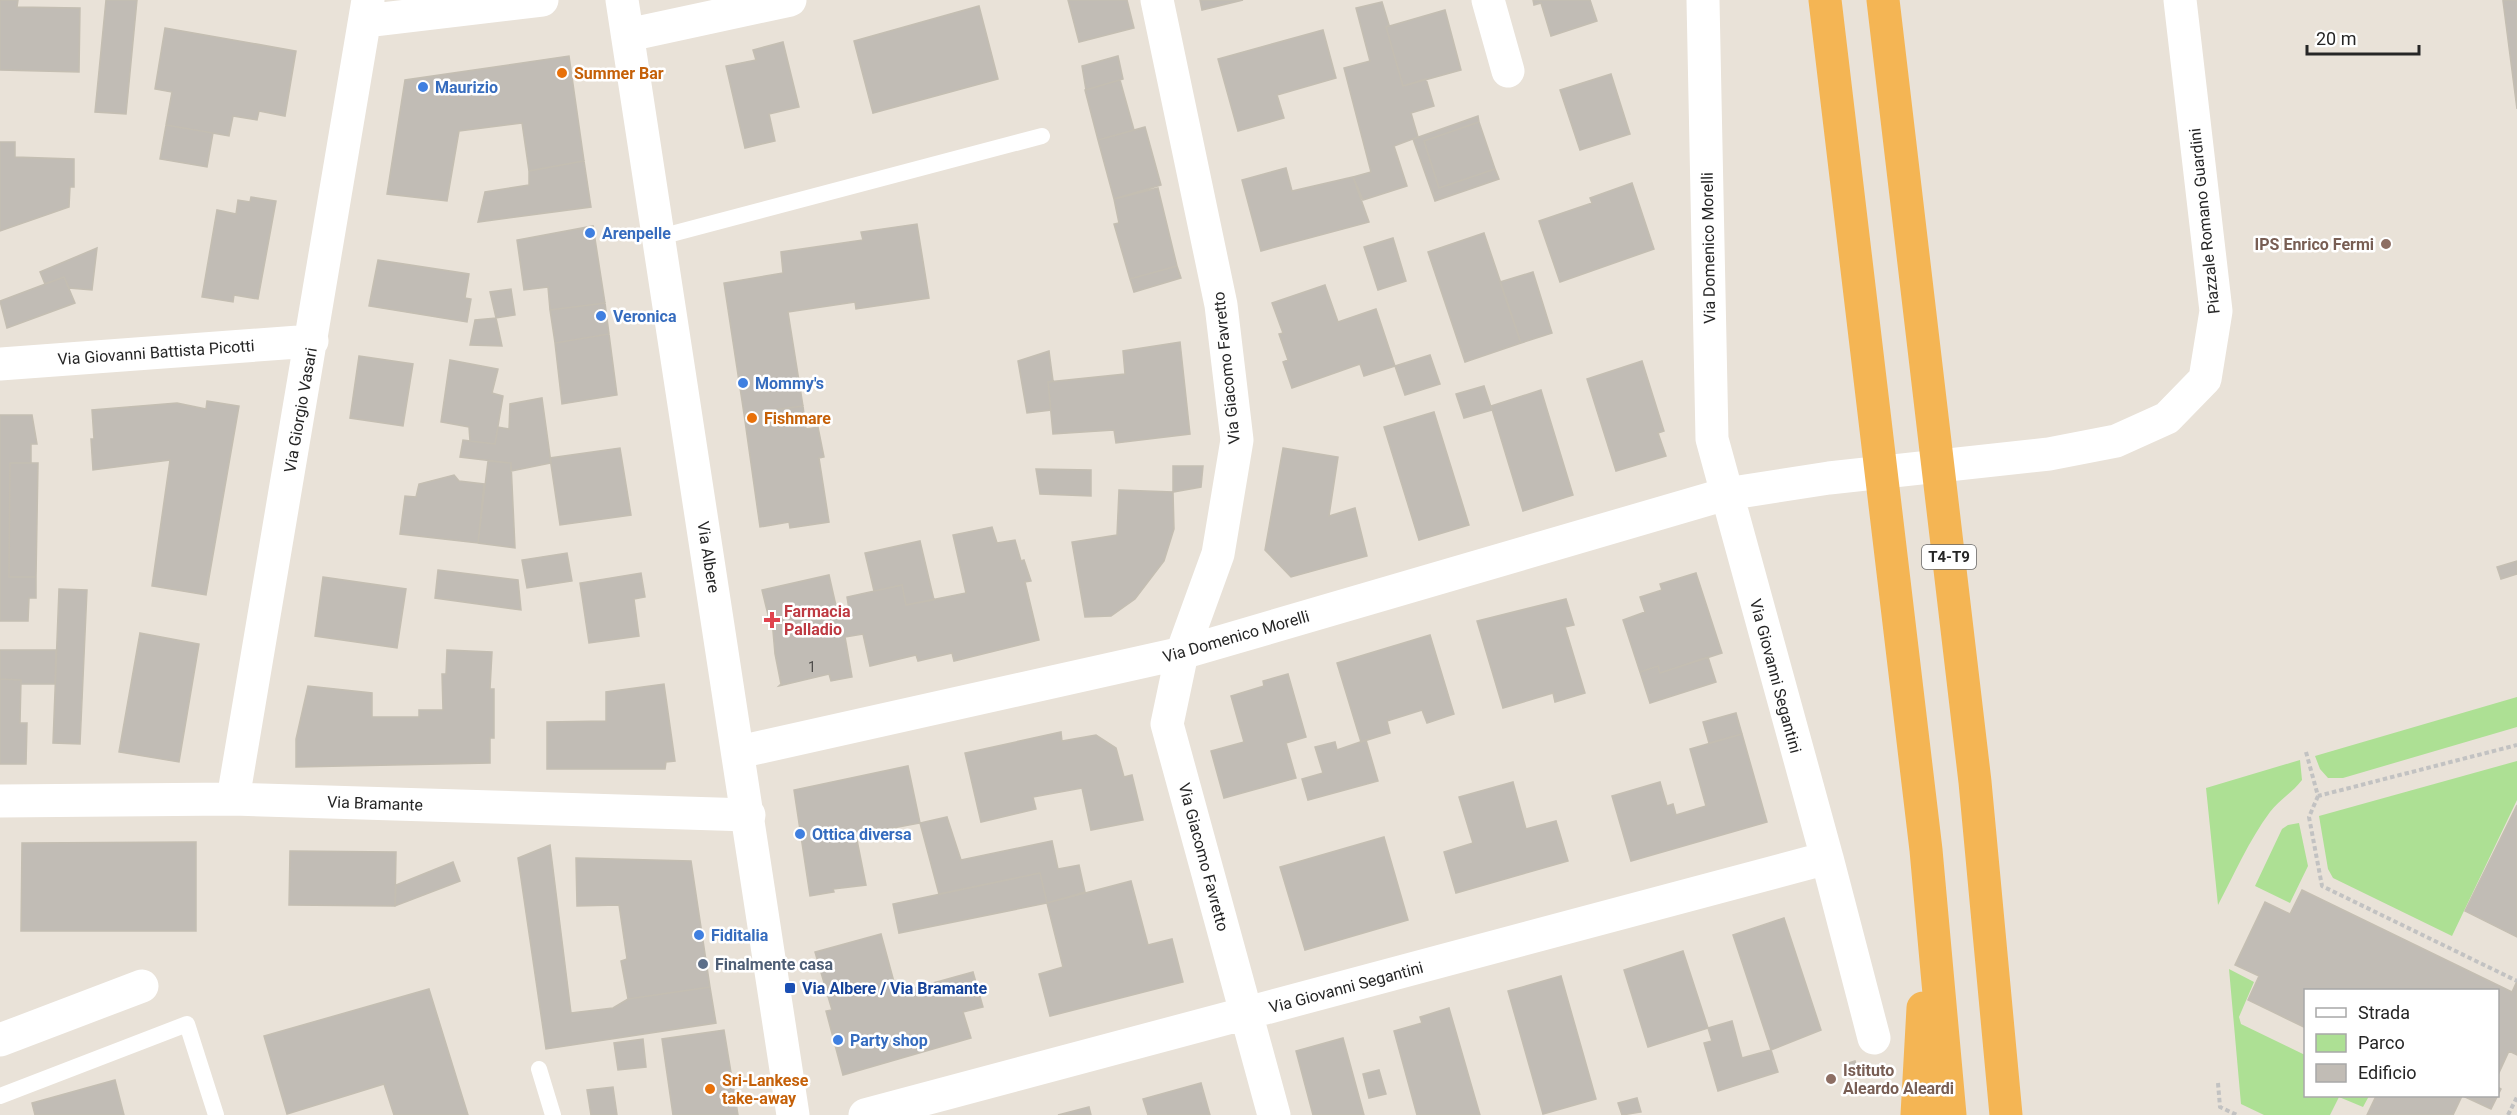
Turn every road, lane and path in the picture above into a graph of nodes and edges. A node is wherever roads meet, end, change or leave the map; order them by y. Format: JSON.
{"nodes":[{"id":1,"x":542,"y":0,"type":"edge"},
{"id":2,"x":622,"y":0,"type":"edge"},
{"id":3,"x":790,"y":0,"type":"edge"},
{"id":4,"x":1157,"y":0,"type":"edge"},
{"id":5,"x":1488,"y":0,"type":"edge"},
{"id":6,"x":1703,"y":0,"type":"edge"},
{"id":7,"x":1825,"y":0,"type":"edge"},
{"id":8,"x":1883,"y":0,"type":"edge"},
{"id":9,"x":2180,"y":0,"type":"edge"},
{"id":10,"x":367,"y":11,"type":"edge"},
{"id":11,"x":628,"y":35,"type":"junction"},
{"id":12,"x":1508,"y":71,"type":"dead end"},
{"id":13,"x":1042,"y":136,"type":"dead end"},
{"id":14,"x":660,"y":237,"type":"junction"},
{"id":15,"x":312,"y":341,"type":"junction"},
{"id":16,"x":0,"y":364,"type":"edge"},
{"id":17,"x":1984,"y":460,"type":"joint"},
{"id":18,"x":1726,"y":494,"type":"junction"},
{"id":19,"x":1182,"y":653,"type":"junction"},
{"id":20,"x":2517,"y":745,"type":"edge"},
{"id":21,"x":739,"y":752,"type":"junction"},
{"id":22,"x":2306,"y":752,"type":"dead end"},
{"id":23,"x":2318,"y":796,"type":"junction"},
{"id":24,"x":233,"y":799,"type":"junction"},
{"id":25,"x":0,"y":801,"type":"edge"},
{"id":26,"x":749,"y":815,"type":"junction"},
{"id":27,"x":1926,"y":850,"type":"junction"},
{"id":28,"x":1827,"y":858,"type":"junction"},
{"id":29,"x":2517,"y":981,"type":"edge"},
{"id":30,"x":142,"y":986,"type":"dead end"},
{"id":31,"x":1247,"y":1014,"type":"junction"},
{"id":32,"x":1874,"y":1038,"type":"dead end"},
{"id":33,"x":0,"y":1040,"type":"edge"},
{"id":34,"x":539,"y":1070,"type":"dead end"},
{"id":35,"x":2218,"y":1083,"type":"dead end"},
{"id":36,"x":0,"y":1096,"type":"edge"},
{"id":37,"x":2517,"y":1097,"type":"edge"},
{"id":38,"x":216,"y":1115,"type":"edge"},
{"id":39,"x":553,"y":1115,"type":"edge"},
{"id":40,"x":793,"y":1115,"type":"edge"},
{"id":41,"x":865,"y":1115,"type":"edge"},
{"id":42,"x":1274,"y":1115,"type":"edge"},
{"id":43,"x":1917,"y":1115,"type":"edge"},
{"id":44,"x":1950,"y":1115,"type":"edge"},
{"id":45,"x":2006,"y":1115,"type":"edge"},
{"id":46,"x":2237,"y":1115,"type":"edge"},
{"id":47,"x":2508,"y":1115,"type":"edge"}],
"edges":[{"from":1,"to":10,"type":"street","name":"Via Giorgio Vasari"},
{"from":2,"to":11,"type":"street","name":"Via Albere"},
{"from":3,"to":11,"type":"street"},
{"from":4,"to":19,"type":"street","name":"Via Giacomo Favretto"},
{"from":5,"to":12,"type":"street"},
{"from":6,"to":18,"type":"street","name":"Via Domenico Morelli"},
{"from":7,"to":27,"type":"highway"},
{"from":8,"to":45,"type":"highway","number":"T4-T9"},
{"from":9,"to":17,"type":"street","name":"Piazzale Romano Guardini"},
{"from":10,"to":15,"type":"street","name":"Via Giorgio Vasari"},
{"from":11,"to":14,"type":"street","name":"Via Albere"},
{"from":13,"to":14,"type":"lane"},
{"from":14,"to":21,"type":"street","name":"Via Albere"},
{"from":15,"to":16,"type":"street","name":"Via Giovanni Battista Picotti"},
{"from":15,"to":24,"type":"street","name":"Via Giorgio Vasari"},
{"from":17,"to":18,"type":"street","name":"Via Domenico Morelli"},
{"from":18,"to":19,"type":"street","name":"Via Domenico Morelli"},
{"from":18,"to":28,"type":"street","name":"Via Giovanni Segantini"},
{"from":19,"to":21,"type":"street","name":"Via Domenico Morelli"},
{"from":19,"to":31,"type":"street","name":"Via Giacomo Favretto"},
{"from":20,"to":23,"type":"path"},
{"from":21,"to":26,"type":"street","name":"Via Albere"},
{"from":22,"to":23,"type":"path"},
{"from":23,"to":29,"type":"path"},
{"from":24,"to":25,"type":"street","name":"Via Bramante"},
{"from":24,"to":26,"type":"street","name":"Via Bramante"},
{"from":26,"to":40,"type":"street","name":"Via Albere"},
{"from":27,"to":43,"type":"highway"},
{"from":27,"to":44,"type":"highway"},
{"from":28,"to":31,"type":"street","name":"Via Giovanni Segantini"},
{"from":28,"to":32,"type":"street","name":"Via Giovanni Segantini"},
{"from":30,"to":33,"type":"street"},
{"from":31,"to":41,"type":"street","name":"Via Giovanni Segantini"},
{"from":31,"to":42,"type":"street","name":"Via Giacomo Favretto"},
{"from":34,"to":39,"type":"lane"},
{"from":35,"to":46,"type":"path"},
{"from":36,"to":38,"type":"lane"},
{"from":37,"to":47,"type":"path"}]}
